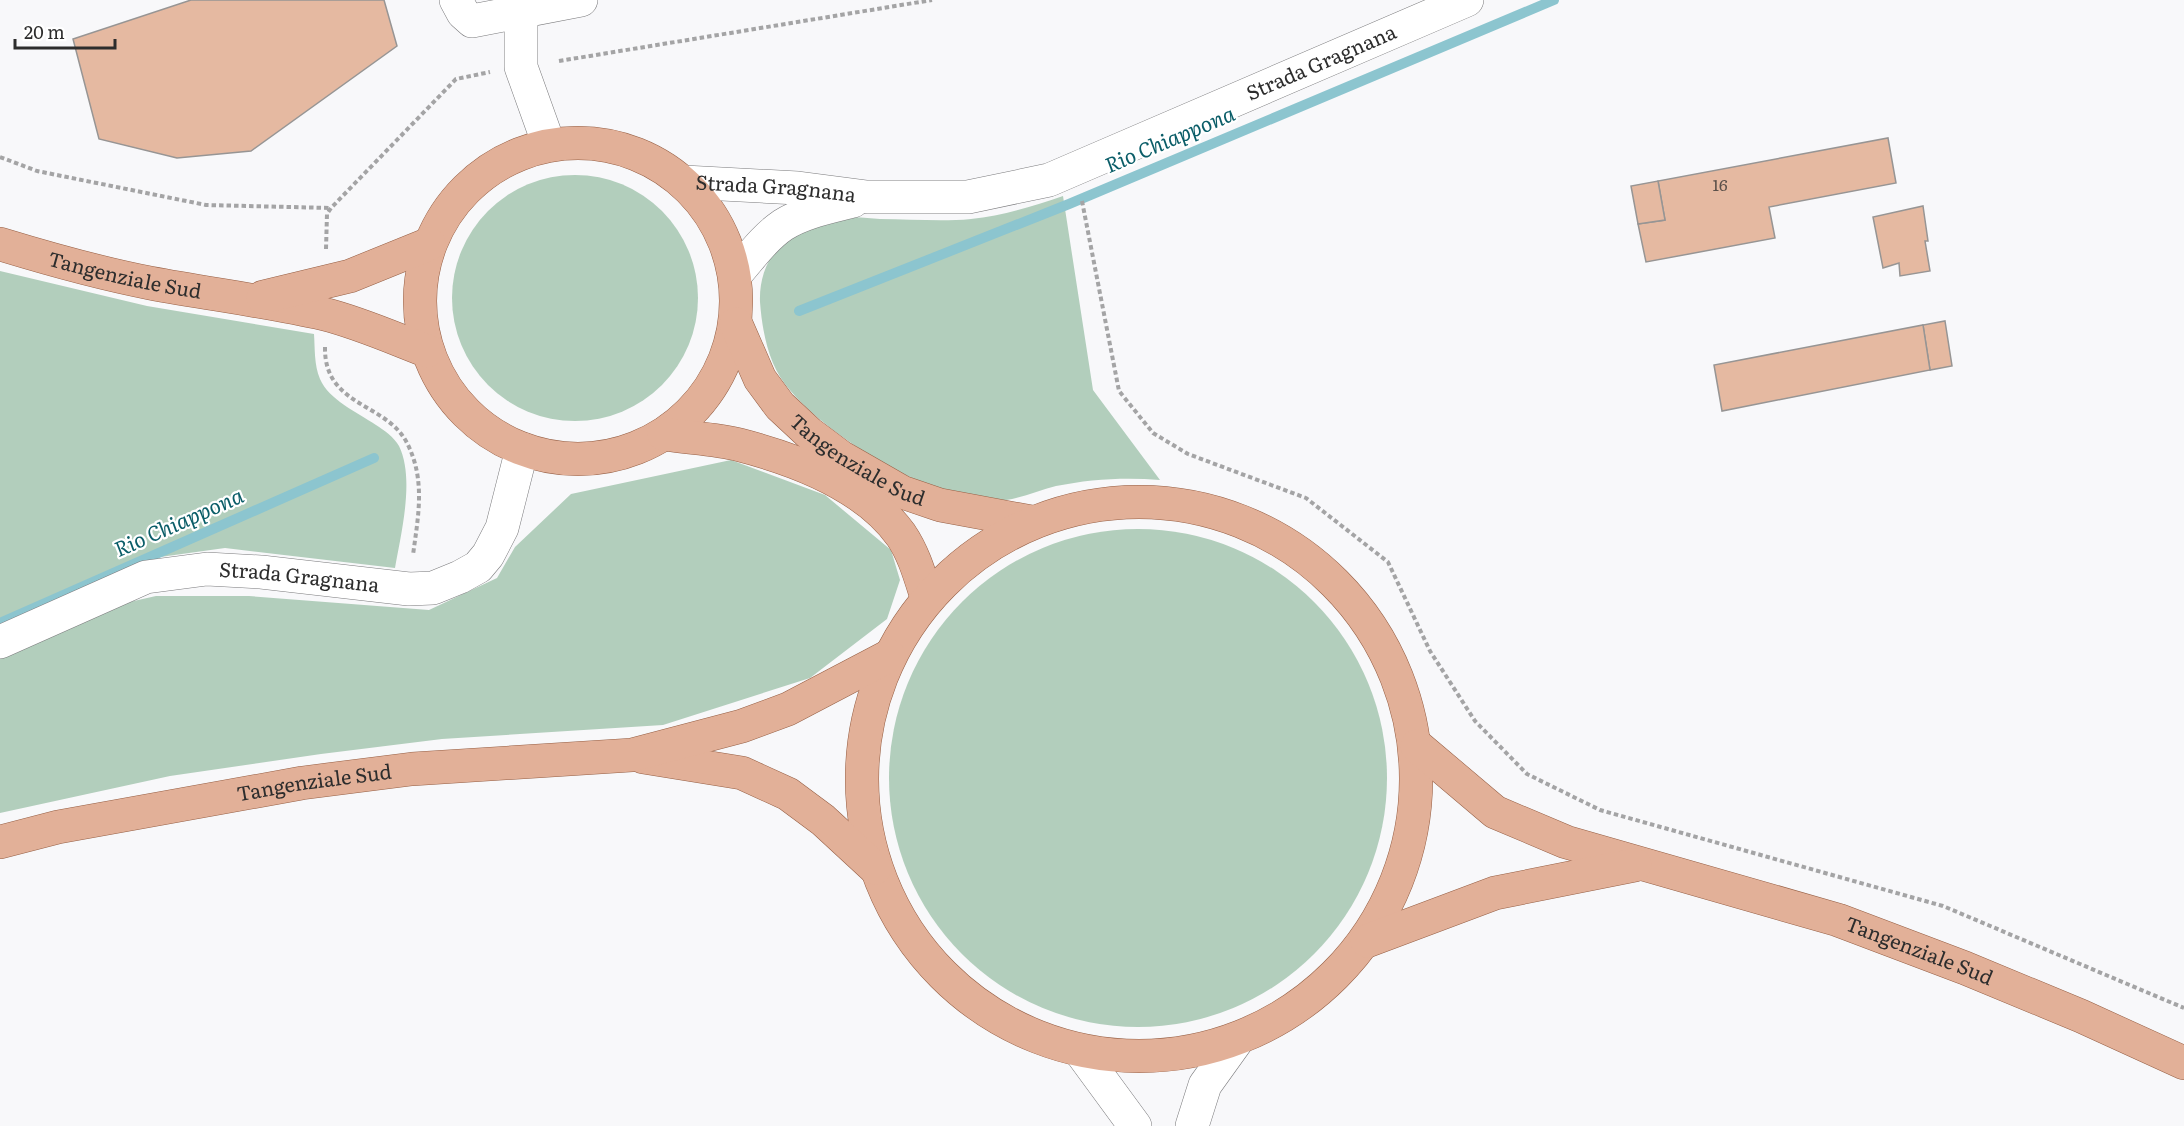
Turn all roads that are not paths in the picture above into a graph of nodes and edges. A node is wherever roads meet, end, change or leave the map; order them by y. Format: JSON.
{"nodes":[{"id":1,"x":456,"y":0,"type":"edge"},
{"id":2,"x":581,"y":0,"type":"edge"},
{"id":3,"x":1467,"y":0,"type":"edge"},
{"id":4,"x":520,"y":5,"type":"edge"},
{"id":5,"x":549,"y":144,"type":"junction"},
{"id":6,"x":684,"y":182,"type":"junction"},
{"id":7,"x":867,"y":197,"type":"junction"},
{"id":8,"x":0,"y":244,"type":"edge"},
{"id":9,"x":429,"y":244,"type":"junction"},
{"id":10,"x":735,"y":275,"type":"junction"},
{"id":11,"x":252,"y":300,"type":"junction"},
{"id":12,"x":735,"y":324,"type":"junction"},
{"id":13,"x":427,"y":351,"type":"junction"},
{"id":14,"x":664,"y":434,"type":"junction"},
{"id":15,"x":522,"y":449,"type":"junction"},
{"id":16,"x":1032,"y":522,"type":"junction"},
{"id":17,"x":927,"y":598,"type":"junction"},
{"id":18,"x":0,"y":642,"type":"edge"},
{"id":19,"x":889,"y":656,"type":"junction"},
{"id":20,"x":1417,"y":746,"type":"junction"},
{"id":21,"x":632,"y":755,"type":"junction"},
{"id":22,"x":0,"y":842,"type":"edge"},
{"id":23,"x":1644,"y":863,"type":"junction"},
{"id":24,"x":875,"y":868,"type":"junction"},
{"id":25,"x":1367,"y":941,"type":"junction"},
{"id":26,"x":1238,"y":1040,"type":"junction"},
{"id":27,"x":1080,"y":1051,"type":"junction"},
{"id":28,"x":2184,"y":1063,"type":"edge"},
{"id":29,"x":1135,"y":1126,"type":"edge"},
{"id":30,"x":1192,"y":1126,"type":"edge"}],
"edges":[{"from":1,"to":4,"type":"street"},
{"from":2,"to":4,"type":"street"},
{"from":3,"to":7,"type":"street","name":"Strada Gragnana"},
{"from":4,"to":5,"type":"street"},
{"from":5,"to":6,"type":"main road"},
{"from":5,"to":9,"type":"main road"},
{"from":6,"to":7,"type":"street","name":"Strada Gragnana"},
{"from":6,"to":10,"type":"main road"},
{"from":7,"to":10,"type":"street","name":"Strada Gragnana"},
{"from":8,"to":11,"type":"main road","name":"Tangenziale Sud"},
{"from":9,"to":11,"type":"main road","name":"Tangenziale Sud"},
{"from":9,"to":13,"type":"main road"},
{"from":10,"to":12,"type":"main road"},
{"from":11,"to":13,"type":"main road","name":"Tangenziale Sud"},
{"from":12,"to":14,"type":"main road"},
{"from":12,"to":16,"type":"main road","name":"Tangenziale Sud"},
{"from":13,"to":15,"type":"main road"},
{"from":14,"to":15,"type":"main road"},
{"from":14,"to":17,"type":"main road","name":"Tangenziale Sud"},
{"from":15,"to":18,"type":"street","name":"Strada Gragnana"},
{"from":16,"to":17,"type":"main road"},
{"from":16,"to":20,"type":"main road"},
{"from":17,"to":19,"type":"main road"},
{"from":19,"to":21,"type":"main road","name":"Tangenziale Sud"},
{"from":19,"to":24,"type":"main road"},
{"from":20,"to":23,"type":"main road","name":"Tangenziale Sud"},
{"from":20,"to":25,"type":"main road"},
{"from":21,"to":22,"type":"main road","name":"Tangenziale Sud"},
{"from":21,"to":24,"type":"main road","name":"Tangenziale Sud"},
{"from":23,"to":25,"type":"main road","name":"Tangenziale Sud"},
{"from":23,"to":28,"type":"main road","name":"Tangenziale Sud"},
{"from":24,"to":27,"type":"main road"},
{"from":25,"to":26,"type":"main road"},
{"from":26,"to":27,"type":"main road"},
{"from":26,"to":30,"type":"street"},
{"from":27,"to":29,"type":"street"}]}
